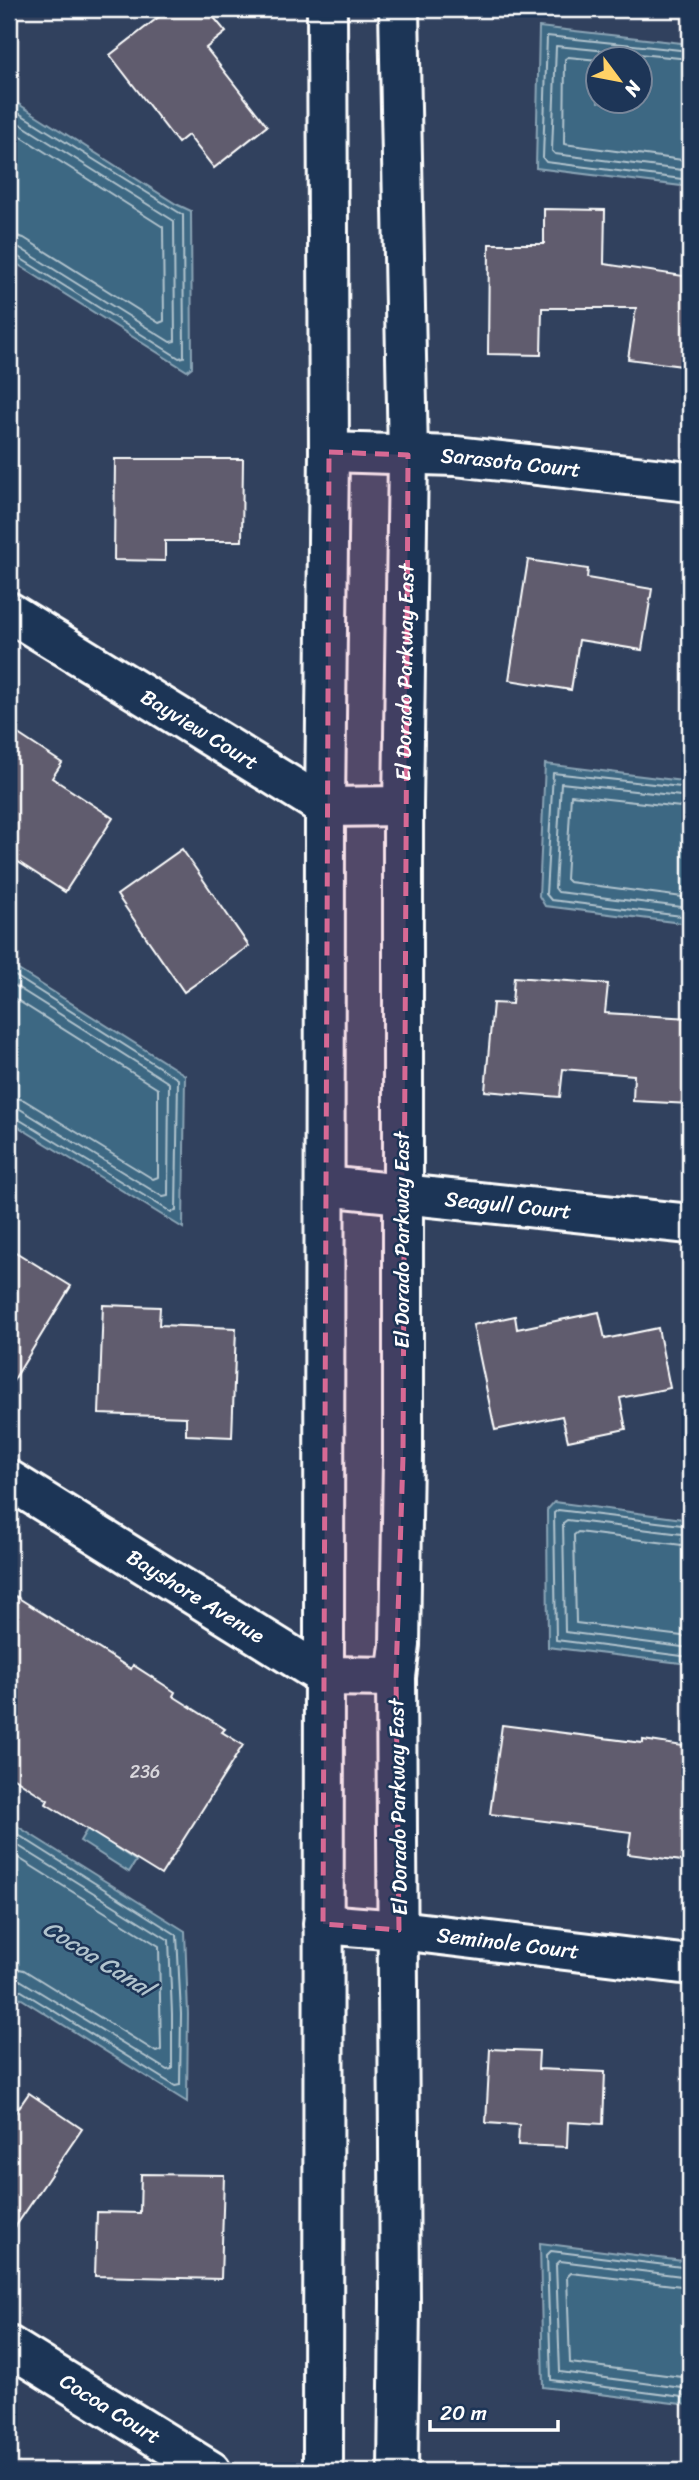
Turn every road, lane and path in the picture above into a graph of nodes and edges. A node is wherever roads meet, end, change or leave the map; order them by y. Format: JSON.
{"nodes":[{"id":1,"x":327,"y":9,"type":"edge"},
{"id":2,"x":399,"y":9,"type":"edge"},
{"id":3,"x":330,"y":452,"type":"junction"},
{"id":4,"x":408,"y":455,"type":"junction"},
{"id":5,"x":690,"y":482,"type":"edge"},
{"id":6,"x":9,"y":612,"type":"edge"},
{"id":7,"x":403,"y":806,"type":"junction"},
{"id":8,"x":325,"y":807,"type":"junction"},
{"id":9,"x":325,"y":1186,"type":"junction"},
{"id":10,"x":402,"y":1194,"type":"junction"},
{"id":11,"x":690,"y":1224,"type":"edge"},
{"id":12,"x":9,"y":1480,"type":"edge"},
{"id":13,"x":324,"y":1676,"type":"junction"},
{"id":14,"x":396,"y":1677,"type":"junction"},
{"id":15,"x":323,"y":1924,"type":"junction"},
{"id":16,"x":399,"y":1930,"type":"junction"},
{"id":17,"x":690,"y":1965,"type":"edge"},
{"id":18,"x":9,"y":2346,"type":"edge"},
{"id":19,"x":211,"y":2471,"type":"edge"},
{"id":20,"x":323,"y":2471,"type":"edge"},
{"id":21,"x":398,"y":2471,"type":"edge"}],
"edges":[{"from":1,"to":3,"type":"street"},
{"from":2,"to":4,"type":"street","name":"El Dorado Parkway East"},
{"from":3,"to":4,"type":"street","name":"Sarasota Court"},
{"from":3,"to":8,"type":"street"},
{"from":4,"to":5,"type":"street","name":"Sarasota Court"},
{"from":4,"to":7,"type":"street","name":"El Dorado Parkway East"},
{"from":6,"to":8,"type":"street","name":"Bayview Court"},
{"from":7,"to":8,"type":"street"},
{"from":7,"to":10,"type":"street","name":"El Dorado Parkway East"},
{"from":8,"to":9,"type":"street"},
{"from":9,"to":10,"type":"street","name":"Seagull Court"},
{"from":9,"to":13,"type":"street"},
{"from":10,"to":11,"type":"street","name":"Seagull Court"},
{"from":10,"to":14,"type":"street","name":"El Dorado Parkway East"},
{"from":12,"to":13,"type":"street","name":"Bayshore Avenue"},
{"from":13,"to":14,"type":"street"},
{"from":13,"to":15,"type":"street"},
{"from":14,"to":16,"type":"street","name":"El Dorado Parkway East"},
{"from":15,"to":16,"type":"street","name":"Seminole Court"},
{"from":15,"to":20,"type":"street"},
{"from":16,"to":17,"type":"street","name":"Seminole Court"},
{"from":16,"to":21,"type":"street","name":"El Dorado Parkway East"},
{"from":18,"to":19,"type":"street","name":"Cocoa Court"}]}
